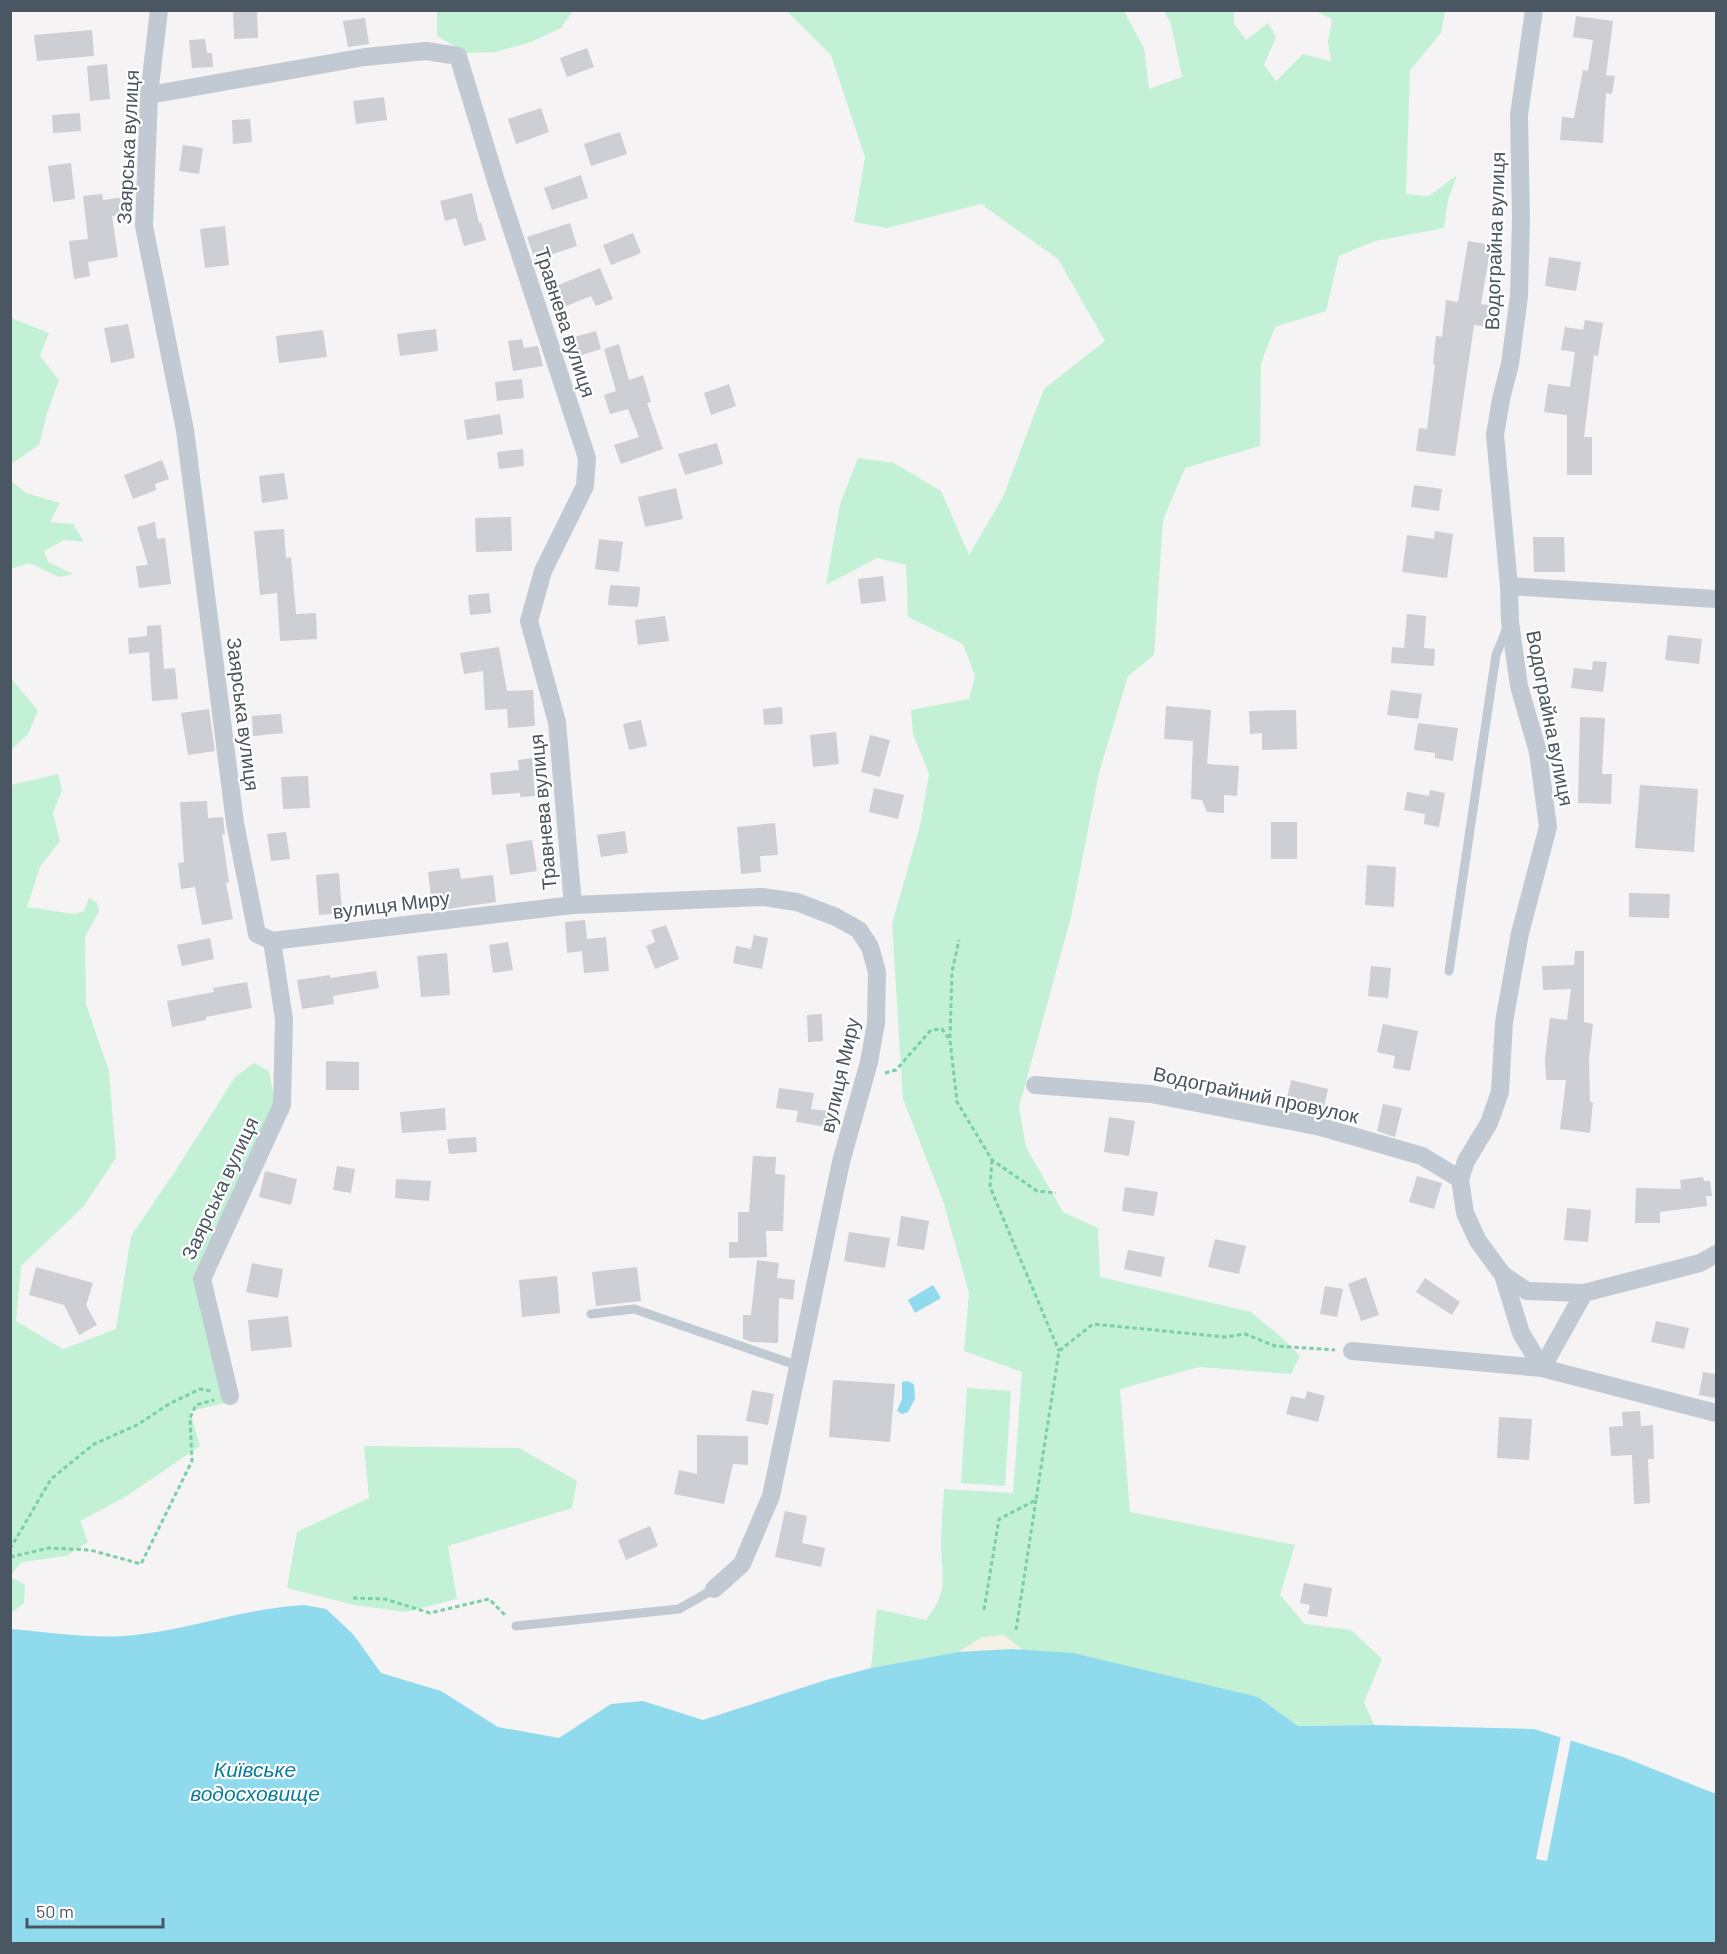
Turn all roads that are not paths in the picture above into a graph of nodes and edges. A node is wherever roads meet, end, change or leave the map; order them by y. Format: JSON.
{"nodes":[{"id":1,"x":159,"y":10,"type":"edge"},
{"id":2,"x":1534,"y":10,"type":"edge"},
{"id":3,"x":149,"y":95,"type":"junction"},
{"id":4,"x":1509,"y":586,"type":"junction"},
{"id":5,"x":1716,"y":599,"type":"edge"},
{"id":6,"x":1510,"y":622,"type":"junction"},
{"id":7,"x":573,"y":905,"type":"junction"},
{"id":8,"x":272,"y":940,"type":"junction"},
{"id":9,"x":1449,"y":971,"type":"dead end"},
{"id":10,"x":1035,"y":1084,"type":"dead end"},
{"id":11,"x":1460,"y":1179,"type":"junction"},
{"id":12,"x":1716,"y":1254,"type":"edge"},
{"id":13,"x":1503,"y":1275,"type":"junction"},
{"id":14,"x":1584,"y":1293,"type":"junction"},
{"id":15,"x":591,"y":1314,"type":"dead end"},
{"id":16,"x":1352,"y":1351,"type":"road end"},
{"id":17,"x":799,"y":1366,"type":"junction"},
{"id":18,"x":1542,"y":1368,"type":"junction"},
{"id":19,"x":230,"y":1396,"type":"road end"},
{"id":20,"x":1716,"y":1413,"type":"edge"},
{"id":21,"x":714,"y":1589,"type":"joint"},
{"id":22,"x":516,"y":1626,"type":"road end"}],
"edges":[{"from":1,"to":3,"type":"street","name":"Заярська вулиця"},
{"from":2,"to":4,"type":"street","name":"Водограйна вулиця"},
{"from":3,"to":7,"type":"street","name":"Травнева вулиця"},
{"from":3,"to":8,"type":"street","name":"Заярська вулиця"},
{"from":4,"to":5,"type":"street"},
{"from":4,"to":6,"type":"street","name":"Водограйна вулиця"},
{"from":6,"to":9,"type":"lane"},
{"from":6,"to":11,"type":"street","name":"Водограйна вулиця"},
{"from":7,"to":8,"type":"street","name":"вулиця Миру"},
{"from":7,"to":17,"type":"street","name":"вулиця Миру"},
{"from":8,"to":19,"type":"street","name":"Заярська вулиця"},
{"from":10,"to":11,"type":"street","name":"Водограйний провулок"},
{"from":11,"to":13,"type":"street"},
{"from":12,"to":14,"type":"street"},
{"from":13,"to":14,"type":"street"},
{"from":13,"to":18,"type":"street"},
{"from":14,"to":18,"type":"street"},
{"from":15,"to":17,"type":"lane"},
{"from":16,"to":18,"type":"street"},
{"from":17,"to":21,"type":"street","name":"вулиця Миру"},
{"from":18,"to":20,"type":"street"},
{"from":21,"to":22,"type":"lane"}]}
